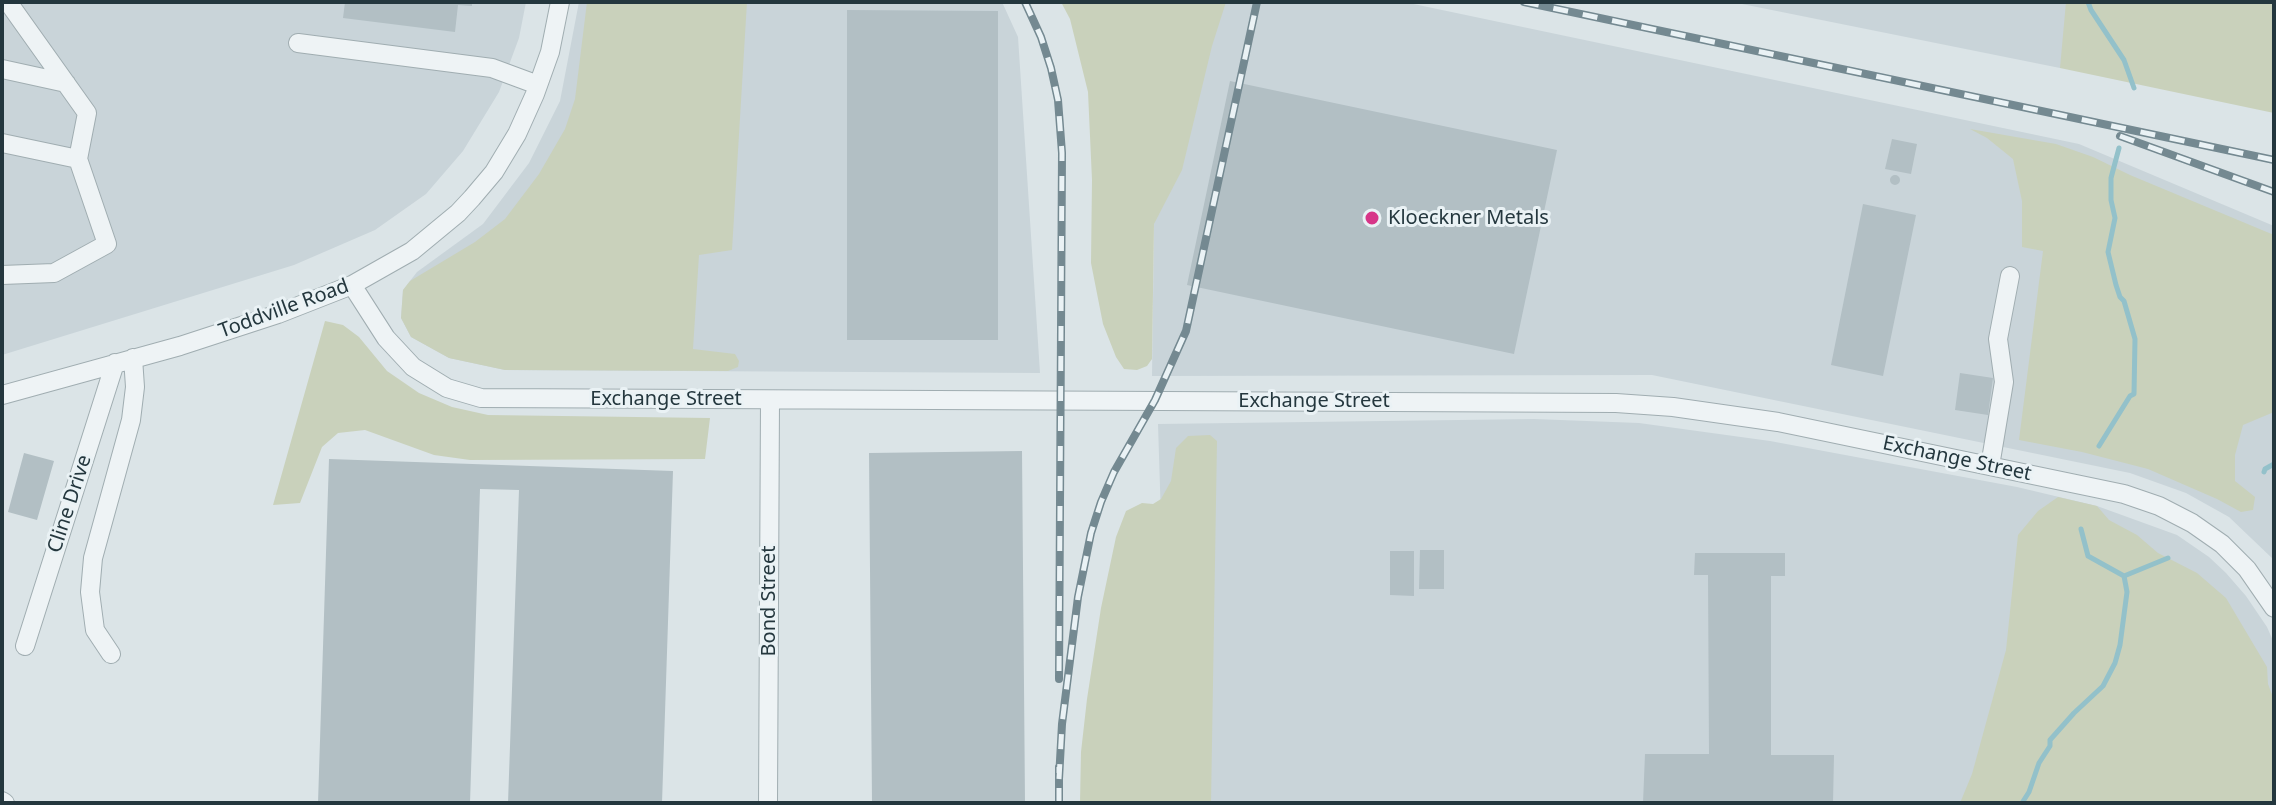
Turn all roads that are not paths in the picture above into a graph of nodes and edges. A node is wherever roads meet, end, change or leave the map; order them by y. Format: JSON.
{"nodes":[{"id":1,"x":8,"y":2,"type":"edge"},
{"id":2,"x":560,"y":2,"type":"edge"},
{"id":3,"x":298,"y":43,"type":"dead end"},
{"id":4,"x":2,"y":69,"type":"edge"},
{"id":5,"x":66,"y":83,"type":"junction"},
{"id":6,"x":538,"y":85,"type":"junction"},
{"id":7,"x":2,"y":143,"type":"edge"},
{"id":8,"x":78,"y":159,"type":"junction"},
{"id":9,"x":2,"y":275,"type":"edge"},
{"id":10,"x":2010,"y":276,"type":"dead end"},
{"id":11,"x":352,"y":285,"type":"junction"},
{"id":12,"x":124,"y":361,"type":"junction"},
{"id":13,"x":2,"y":395,"type":"edge"},
{"id":14,"x":770,"y":400,"type":"junction"},
{"id":15,"x":1990,"y":466,"type":"junction"},
{"id":16,"x":2274,"y":608,"type":"edge"},
{"id":17,"x":25,"y":646,"type":"dead end"},
{"id":18,"x":111,"y":654,"type":"dead end"},
{"id":19,"x":768,"y":803,"type":"edge"}],
"edges":[{"from":1,"to":5,"type":"street"},
{"from":2,"to":6,"type":"street","name":"Toddville Road"},
{"from":3,"to":6,"type":"street"},
{"from":4,"to":5,"type":"street"},
{"from":5,"to":8,"type":"street"},
{"from":6,"to":11,"type":"street","name":"Toddville Road"},
{"from":7,"to":8,"type":"street"},
{"from":8,"to":9,"type":"street"},
{"from":10,"to":15,"type":"street"},
{"from":11,"to":12,"type":"street","name":"Toddville Road"},
{"from":11,"to":14,"type":"street","name":"Exchange Street"},
{"from":12,"to":13,"type":"street","name":"Toddville Road"},
{"from":12,"to":17,"type":"street","name":"Cline Drive"},
{"from":12,"to":18,"type":"street"},
{"from":14,"to":15,"type":"street","name":"Exchange Street"},
{"from":14,"to":19,"type":"street","name":"Bond Street"},
{"from":15,"to":16,"type":"street","name":"Exchange Street"}]}
